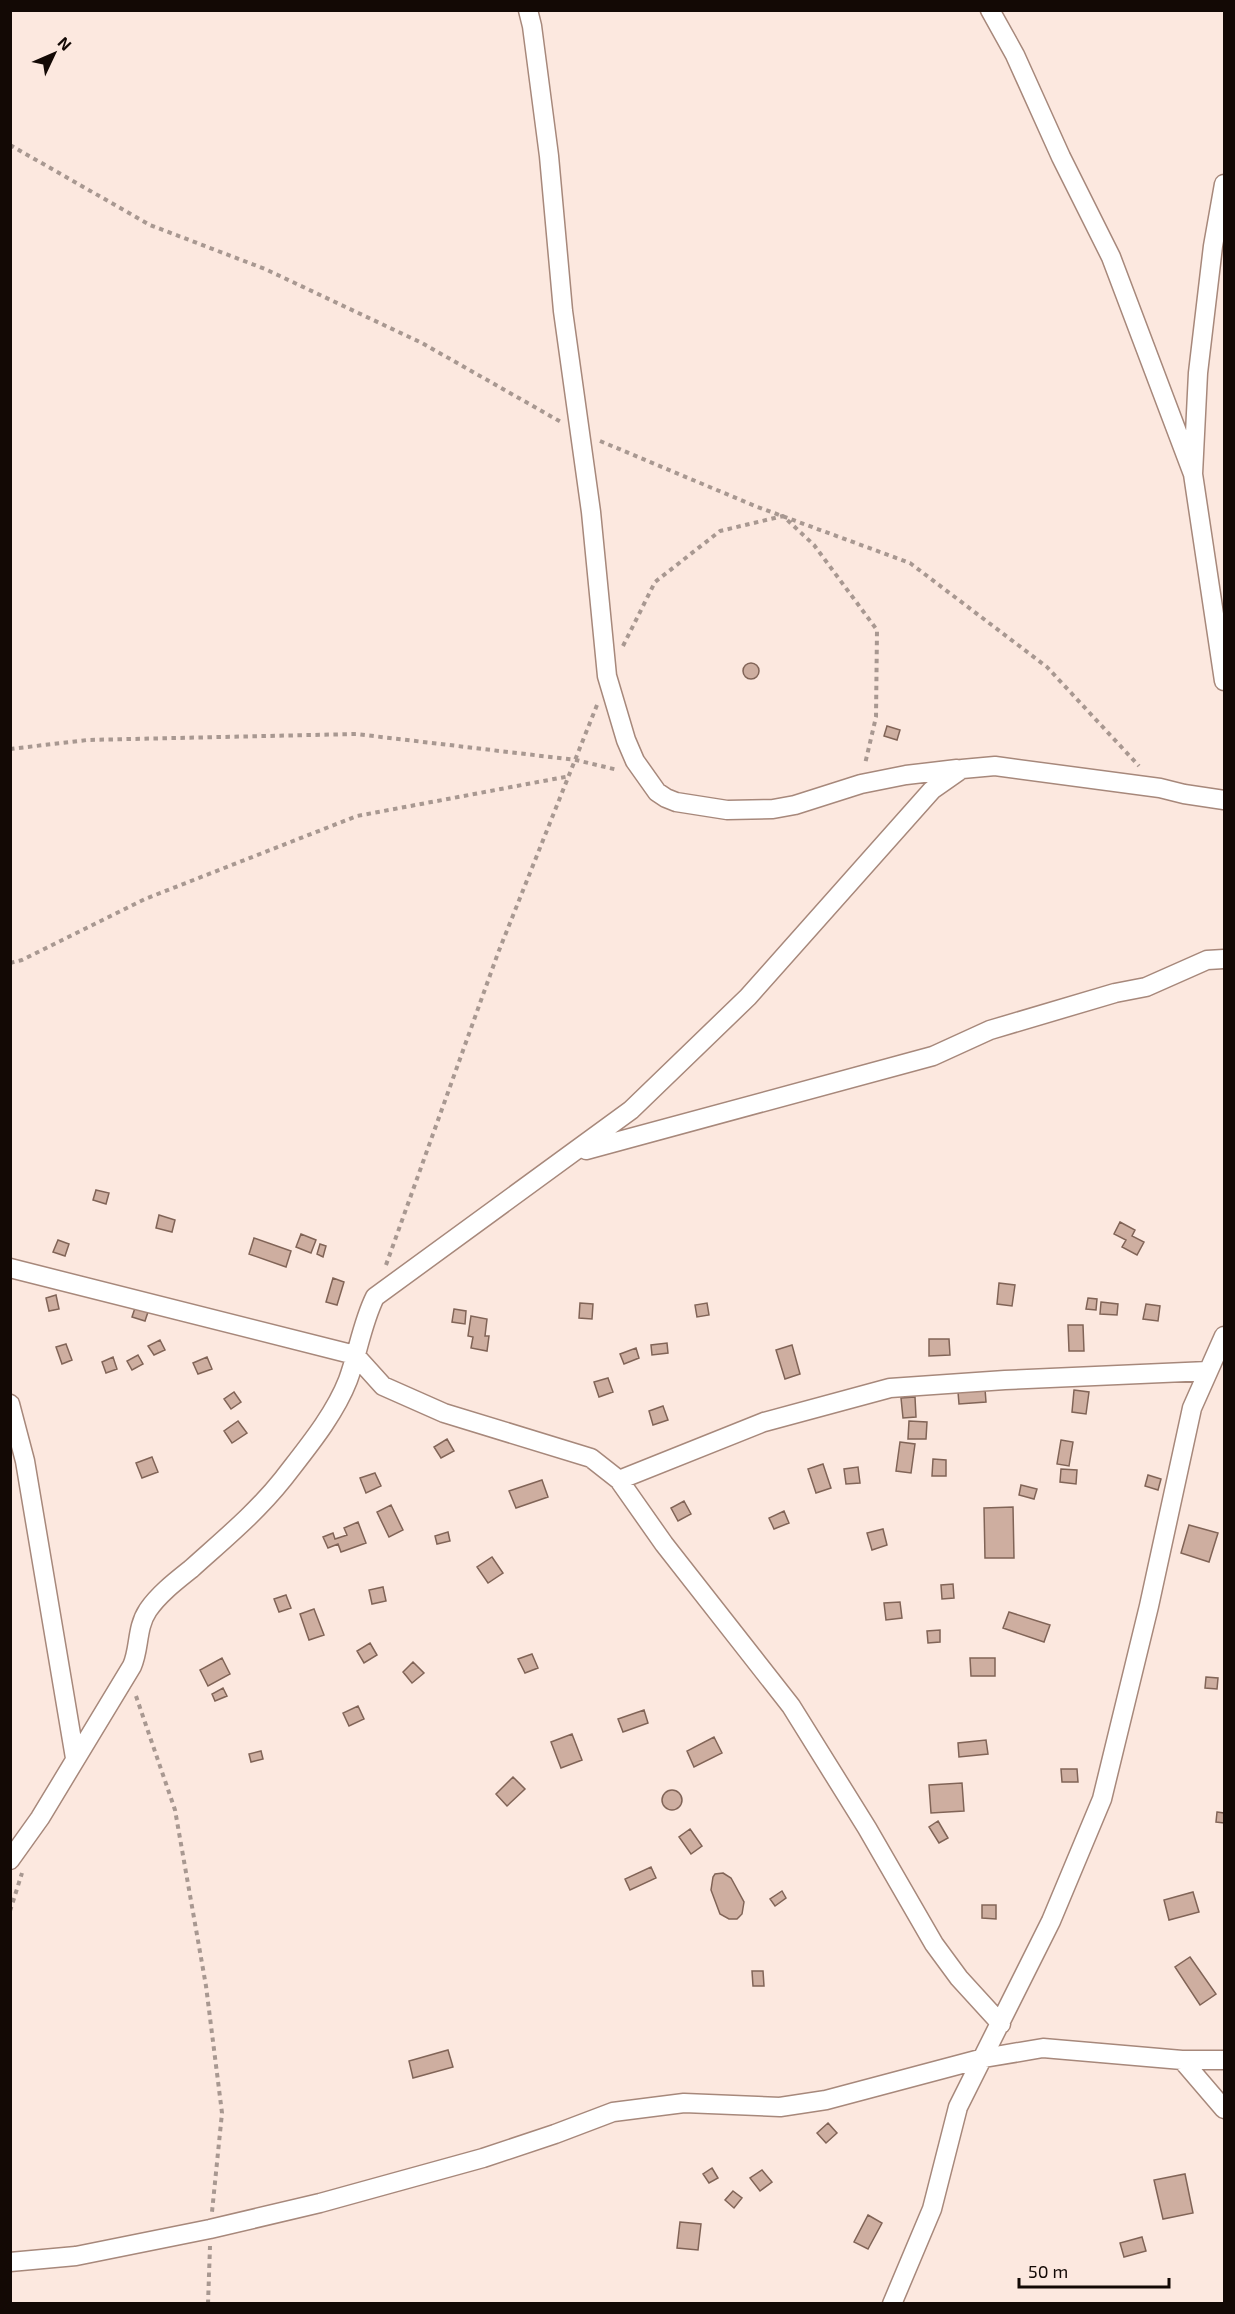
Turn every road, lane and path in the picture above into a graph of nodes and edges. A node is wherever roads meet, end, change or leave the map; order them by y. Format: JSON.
{"nodes":[{"id":1,"x":528,"y":10,"type":"edge"},
{"id":2,"x":990,"y":10,"type":"edge"},
{"id":3,"x":10,"y":145,"type":"edge"},
{"id":4,"x":1224,"y":184,"type":"edge"},
{"id":5,"x":1219,"y":240,"type":"edge"},
{"id":6,"x":581,"y":434,"type":"junction"},
{"id":7,"x":1193,"y":474,"type":"junction"},
{"id":8,"x":783,"y":516,"type":"junction"},
{"id":9,"x":607,"y":676,"type":"junction"},
{"id":10,"x":1224,"y":681,"type":"edge"},
{"id":11,"x":10,"y":749,"type":"edge"},
{"id":12,"x":576,"y":760,"type":"junction"},
{"id":13,"x":962,"y":769,"type":"junction"},
{"id":14,"x":627,"y":775,"type":"dead end"},
{"id":15,"x":570,"y":776,"type":"junction"},
{"id":16,"x":861,"y":784,"type":"junction"},
{"id":17,"x":1160,"y":788,"type":"junction"},
{"id":18,"x":1224,"y":800,"type":"edge"},
{"id":19,"x":1224,"y":959,"type":"edge"},
{"id":20,"x":10,"y":963,"type":"edge"},
{"id":21,"x":573,"y":1153,"type":"junction"},
{"id":22,"x":10,"y":1268,"type":"edge"},
{"id":23,"x":375,"y":1297,"type":"junction"},
{"id":24,"x":1224,"y":1336,"type":"edge"},
{"id":25,"x":355,"y":1355,"type":"junction"},
{"id":26,"x":1208,"y":1371,"type":"junction"},
{"id":27,"x":10,"y":1404,"type":"edge"},
{"id":28,"x":619,"y":1480,"type":"junction"},
{"id":29,"x":128,"y":1672,"type":"junction"},
{"id":30,"x":75,"y":1758,"type":"junction"},
{"id":31,"x":10,"y":1860,"type":"edge"},
{"id":32,"x":1001,"y":2024,"type":"junction"},
{"id":33,"x":984,"y":2058,"type":"junction"},
{"id":34,"x":1182,"y":2060,"type":"junction"},
{"id":35,"x":1224,"y":2060,"type":"edge"},
{"id":36,"x":1224,"y":2109,"type":"edge"},
{"id":37,"x":210,"y":2229,"type":"junction"},
{"id":38,"x":10,"y":2262,"type":"edge"},
{"id":39,"x":208,"y":2304,"type":"edge"},
{"id":40,"x":892,"y":2304,"type":"edge"}],
"edges":[{"from":1,"to":6,"type":"street"},
{"from":2,"to":7,"type":"street"},
{"from":3,"to":6,"type":"path"},
{"from":4,"to":5,"type":"street"},
{"from":5,"to":7,"type":"street"},
{"from":6,"to":8,"type":"path"},
{"from":6,"to":9,"type":"street"},
{"from":7,"to":10,"type":"street"},
{"from":8,"to":9,"type":"path"},
{"from":8,"to":16,"type":"path"},
{"from":8,"to":17,"type":"path"},
{"from":9,"to":12,"type":"path"},
{"from":9,"to":16,"type":"street"},
{"from":11,"to":12,"type":"path"},
{"from":12,"to":14,"type":"path"},
{"from":12,"to":15,"type":"path"},
{"from":13,"to":16,"type":"street"},
{"from":13,"to":17,"type":"street"},
{"from":13,"to":21,"type":"street"},
{"from":15,"to":20,"type":"path"},
{"from":15,"to":23,"type":"path"},
{"from":17,"to":18,"type":"street"},
{"from":19,"to":21,"type":"street"},
{"from":21,"to":23,"type":"street"},
{"from":22,"to":25,"type":"street"},
{"from":23,"to":25,"type":"street"},
{"from":24,"to":26,"type":"street"},
{"from":25,"to":28,"type":"street"},
{"from":25,"to":29,"type":"street"},
{"from":26,"to":28,"type":"street"},
{"from":26,"to":32,"type":"street"},
{"from":27,"to":30,"type":"street"},
{"from":28,"to":32,"type":"street"},
{"from":29,"to":30,"type":"street"},
{"from":29,"to":37,"type":"path"},
{"from":30,"to":31,"type":"street"},
{"from":32,"to":33,"type":"street"},
{"from":33,"to":34,"type":"street"},
{"from":33,"to":37,"type":"street"},
{"from":33,"to":40,"type":"street"},
{"from":34,"to":35,"type":"street"},
{"from":34,"to":36,"type":"street"},
{"from":37,"to":38,"type":"street"},
{"from":37,"to":39,"type":"path"}]}
